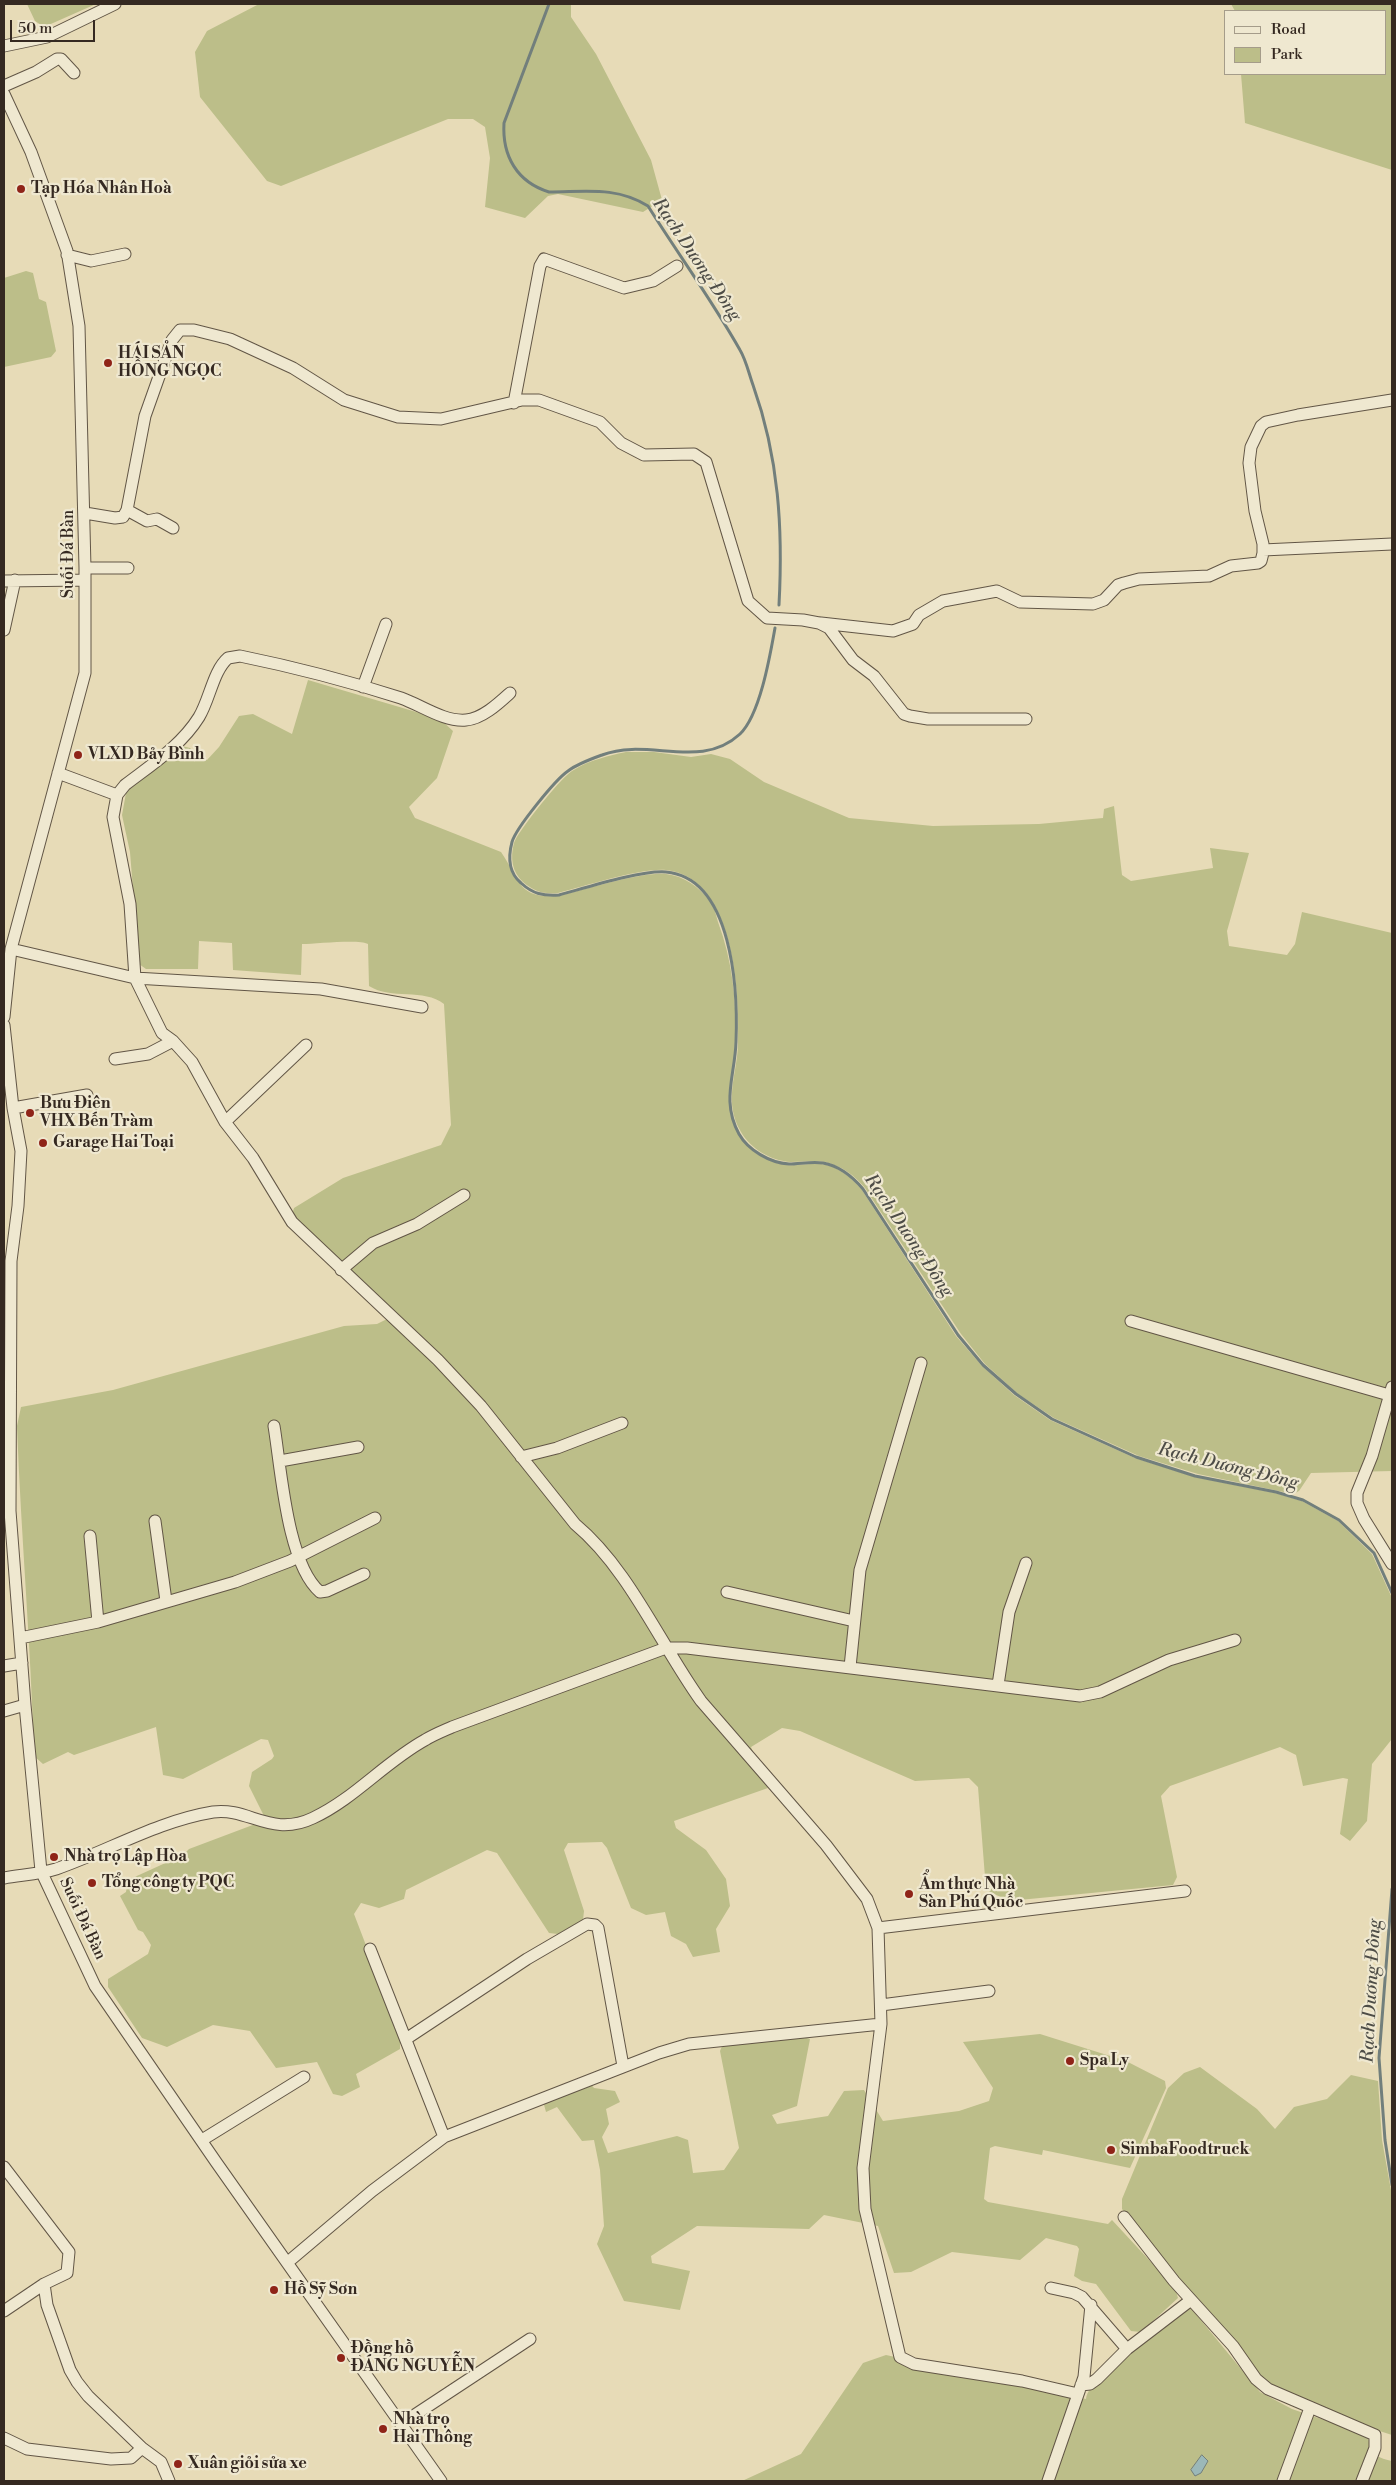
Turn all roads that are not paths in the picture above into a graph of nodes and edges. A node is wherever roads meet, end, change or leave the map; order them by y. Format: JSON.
{"nodes":[{"id":1,"x":114,"y":4,"type":"edge"},
{"id":2,"x":4,"y":46,"type":"edge"},
{"id":3,"x":74,"y":72,"type":"dead end"},
{"id":4,"x":4,"y":86,"type":"edge"},
{"id":5,"x":4,"y":94,"type":"edge"},
{"id":6,"x":125,"y":254,"type":"dead end"},
{"id":7,"x":67,"y":255,"type":"junction"},
{"id":8,"x":677,"y":266,"type":"dead end"},
{"id":9,"x":1392,"y":400,"type":"edge"},
{"id":10,"x":514,"y":402,"type":"junction"},
{"id":11,"x":127,"y":510,"type":"junction"},
{"id":12,"x":85,"y":513,"type":"junction"},
{"id":13,"x":173,"y":528,"type":"dead end"},
{"id":14,"x":1392,"y":544,"type":"edge"},
{"id":15,"x":1264,"y":550,"type":"junction"},
{"id":16,"x":128,"y":568,"type":"dead end"},
{"id":17,"x":85,"y":574,"type":"junction"},
{"id":18,"x":9,"y":581,"type":"edge"},
{"id":19,"x":819,"y":623,"type":"junction"},
{"id":20,"x":386,"y":624,"type":"dead end"},
{"id":21,"x":4,"y":630,"type":"edge"},
{"id":22,"x":363,"y":687,"type":"junction"},
{"id":23,"x":510,"y":693,"type":"dead end"},
{"id":24,"x":1026,"y":720,"type":"dead end"},
{"id":25,"x":58,"y":773,"type":"junction"},
{"id":26,"x":117,"y":795,"type":"junction"},
{"id":27,"x":11,"y":949,"type":"junction"},
{"id":28,"x":135,"y":978,"type":"junction"},
{"id":29,"x":5,"y":989,"type":"edge"},
{"id":30,"x":422,"y":1006,"type":"dead end"},
{"id":31,"x":4,"y":1017,"type":"edge"},
{"id":32,"x":4,"y":1025,"type":"edge"},
{"id":33,"x":173,"y":1041,"type":"junction"},
{"id":34,"x":306,"y":1045,"type":"dead end"},
{"id":35,"x":6,"y":1055,"type":"edge"},
{"id":36,"x":115,"y":1059,"type":"dead end"},
{"id":37,"x":87,"y":1095,"type":"dead end"},
{"id":38,"x":10,"y":1102,"type":"edge"},
{"id":39,"x":224,"y":1122,"type":"junction"},
{"id":40,"x":464,"y":1195,"type":"dead end"},
{"id":41,"x":341,"y":1270,"type":"junction"},
{"id":42,"x":1132,"y":1321,"type":"dead end"},
{"id":43,"x":921,"y":1363,"type":"dead end"},
{"id":44,"x":8,"y":1370,"type":"edge"},
{"id":45,"x":1391,"y":1391,"type":"edge"},
{"id":46,"x":622,"y":1424,"type":"dead end"},
{"id":47,"x":274,"y":1426,"type":"dead end"},
{"id":48,"x":358,"y":1447,"type":"dead end"},
{"id":49,"x":521,"y":1457,"type":"junction"},
{"id":50,"x":280,"y":1461,"type":"junction"},
{"id":51,"x":7,"y":1516,"type":"edge"},
{"id":52,"x":376,"y":1518,"type":"dead end"},
{"id":53,"x":155,"y":1521,"type":"dead end"},
{"id":54,"x":90,"y":1536,"type":"dead end"},
{"id":55,"x":299,"y":1556,"type":"junction"},
{"id":56,"x":1026,"y":1563,"type":"dead end"},
{"id":57,"x":1392,"y":1564,"type":"edge"},
{"id":58,"x":364,"y":1574,"type":"dead end"},
{"id":59,"x":727,"y":1592,"type":"dead end"},
{"id":60,"x":166,"y":1601,"type":"junction"},
{"id":61,"x":854,"y":1621,"type":"junction"},
{"id":62,"x":98,"y":1622,"type":"junction"},
{"id":63,"x":20,"y":1638,"type":"junction"},
{"id":64,"x":1235,"y":1640,"type":"dead end"},
{"id":65,"x":666,"y":1648,"type":"junction"},
{"id":66,"x":22,"y":1663,"type":"junction"},
{"id":67,"x":4,"y":1666,"type":"edge"},
{"id":68,"x":850,"y":1667,"type":"junction"},
{"id":69,"x":998,"y":1685,"type":"junction"},
{"id":70,"x":25,"y":1705,"type":"junction"},
{"id":71,"x":4,"y":1711,"type":"edge"},
{"id":72,"x":42,"y":1871,"type":"junction"},
{"id":73,"x":4,"y":1878,"type":"edge"},
{"id":74,"x":1185,"y":1891,"type":"dead end"},
{"id":75,"x":878,"y":1928,"type":"junction"},
{"id":76,"x":370,"y":1949,"type":"dead end"},
{"id":77,"x":988,"y":1991,"type":"dead end"},
{"id":78,"x":881,"y":2005,"type":"junction"},
{"id":79,"x":880,"y":2024,"type":"junction"},
{"id":80,"x":406,"y":2039,"type":"junction"},
{"id":81,"x":623,"y":2066,"type":"junction"},
{"id":82,"x":304,"y":2076,"type":"dead end"},
{"id":83,"x":444,"y":2137,"type":"junction"},
{"id":84,"x":202,"y":2140,"type":"junction"},
{"id":85,"x":4,"y":2168,"type":"edge"},
{"id":86,"x":1124,"y":2217,"type":"dead end"},
{"id":87,"x":288,"y":2262,"type":"junction"},
{"id":88,"x":44,"y":2284,"type":"junction"},
{"id":89,"x":1051,"y":2288,"type":"dead end"},
{"id":90,"x":1191,"y":2300,"type":"junction"},
{"id":91,"x":1090,"y":2305,"type":"junction"},
{"id":92,"x":4,"y":2311,"type":"edge"},
{"id":93,"x":530,"y":2340,"type":"dead end"},
{"id":94,"x":1127,"y":2349,"type":"junction"},
{"id":95,"x":1080,"y":2390,"type":"junction"},
{"id":96,"x":1310,"y":2408,"type":"junction"},
{"id":97,"x":401,"y":2424,"type":"junction"},
{"id":98,"x":4,"y":2438,"type":"edge"},
{"id":99,"x":142,"y":2448,"type":"junction"},
{"id":100,"x":169,"y":2481,"type":"edge"},
{"id":101,"x":441,"y":2481,"type":"edge"},
{"id":102,"x":1048,"y":2481,"type":"edge"},
{"id":103,"x":1283,"y":2481,"type":"edge"},
{"id":104,"x":1362,"y":2481,"type":"edge"}],
"edges":[{"from":1,"to":2,"type":"street"},
{"from":3,"to":4,"type":"street"},
{"from":5,"to":7,"type":"street","name":"Suối Đá Bàn"},
{"from":6,"to":7,"type":"street"},
{"from":7,"to":12,"type":"street","name":"Suối Đá Bàn"},
{"from":8,"to":10,"type":"street"},
{"from":9,"to":15,"type":"street"},
{"from":10,"to":11,"type":"street"},
{"from":10,"to":19,"type":"street"},
{"from":11,"to":12,"type":"street"},
{"from":11,"to":13,"type":"street"},
{"from":12,"to":17,"type":"street","name":"Suối Đá Bàn"},
{"from":14,"to":15,"type":"street"},
{"from":15,"to":19,"type":"street"},
{"from":16,"to":17,"type":"street"},
{"from":17,"to":18,"type":"street"},
{"from":17,"to":25,"type":"street","name":"Suối Đá Bàn"},
{"from":18,"to":21,"type":"street"},
{"from":19,"to":24,"type":"street"},
{"from":20,"to":22,"type":"street"},
{"from":22,"to":23,"type":"street"},
{"from":22,"to":26,"type":"street"},
{"from":25,"to":26,"type":"street"},
{"from":25,"to":27,"type":"street","name":"Suối Đá Bàn"},
{"from":26,"to":28,"type":"street"},
{"from":27,"to":28,"type":"street"},
{"from":27,"to":29,"type":"street","name":"Suối Đá Bàn"},
{"from":28,"to":30,"type":"street"},
{"from":28,"to":33,"type":"street"},
{"from":29,"to":31,"type":"street","name":"Suối Đá Bàn"},
{"from":32,"to":35,"type":"street","name":"Suối Đá Bàn"},
{"from":33,"to":36,"type":"street"},
{"from":33,"to":39,"type":"street"},
{"from":34,"to":39,"type":"street"},
{"from":35,"to":38,"type":"street","name":"Suối Đá Bàn"},
{"from":37,"to":38,"type":"street"},
{"from":38,"to":44,"type":"street","name":"Suối Đá Bàn"},
{"from":39,"to":41,"type":"street"},
{"from":40,"to":41,"type":"street"},
{"from":41,"to":49,"type":"street"},
{"from":42,"to":45,"type":"street"},
{"from":43,"to":61,"type":"street"},
{"from":44,"to":51,"type":"street","name":"Suối Đá Bàn"},
{"from":45,"to":57,"type":"street"},
{"from":46,"to":49,"type":"street"},
{"from":47,"to":50,"type":"street"},
{"from":48,"to":50,"type":"street"},
{"from":49,"to":65,"type":"street"},
{"from":50,"to":55,"type":"street"},
{"from":51,"to":63,"type":"street","name":"Suối Đá Bàn"},
{"from":52,"to":55,"type":"street"},
{"from":53,"to":60,"type":"street"},
{"from":54,"to":62,"type":"street"},
{"from":55,"to":58,"type":"street"},
{"from":55,"to":60,"type":"street"},
{"from":56,"to":69,"type":"street"},
{"from":59,"to":61,"type":"street"},
{"from":60,"to":62,"type":"street"},
{"from":61,"to":68,"type":"street"},
{"from":62,"to":63,"type":"street"},
{"from":63,"to":66,"type":"street","name":"Suối Đá Bàn"},
{"from":64,"to":69,"type":"street"},
{"from":65,"to":68,"type":"street"},
{"from":65,"to":72,"type":"street"},
{"from":65,"to":75,"type":"street"},
{"from":66,"to":67,"type":"street"},
{"from":66,"to":70,"type":"street","name":"Suối Đá Bàn"},
{"from":68,"to":69,"type":"street"},
{"from":70,"to":71,"type":"street"},
{"from":70,"to":72,"type":"street","name":"Suối Đá Bàn"},
{"from":72,"to":73,"type":"street"},
{"from":72,"to":84,"type":"street","name":"Suối Đá Bàn"},
{"from":74,"to":75,"type":"street"},
{"from":75,"to":78,"type":"street"},
{"from":76,"to":80,"type":"street"},
{"from":77,"to":78,"type":"street"},
{"from":78,"to":79,"type":"street"},
{"from":79,"to":81,"type":"street"},
{"from":79,"to":95,"type":"street"},
{"from":80,"to":81,"type":"street"},
{"from":80,"to":83,"type":"street"},
{"from":81,"to":83,"type":"street"},
{"from":82,"to":84,"type":"street"},
{"from":83,"to":87,"type":"street"},
{"from":84,"to":87,"type":"street","name":"Suối Đá Bàn"},
{"from":85,"to":88,"type":"street"},
{"from":86,"to":90,"type":"street"},
{"from":87,"to":97,"type":"street","name":"Suối Đá Bàn"},
{"from":88,"to":92,"type":"street"},
{"from":88,"to":99,"type":"street"},
{"from":89,"to":91,"type":"street"},
{"from":90,"to":94,"type":"street"},
{"from":90,"to":96,"type":"street"},
{"from":91,"to":94,"type":"street"},
{"from":91,"to":95,"type":"street"},
{"from":93,"to":97,"type":"street"},
{"from":94,"to":95,"type":"street"},
{"from":95,"to":102,"type":"street"},
{"from":96,"to":103,"type":"street"},
{"from":96,"to":104,"type":"street"},
{"from":97,"to":101,"type":"street","name":"Suối Đá Bàn"},
{"from":98,"to":99,"type":"street"},
{"from":99,"to":100,"type":"street"}]}
